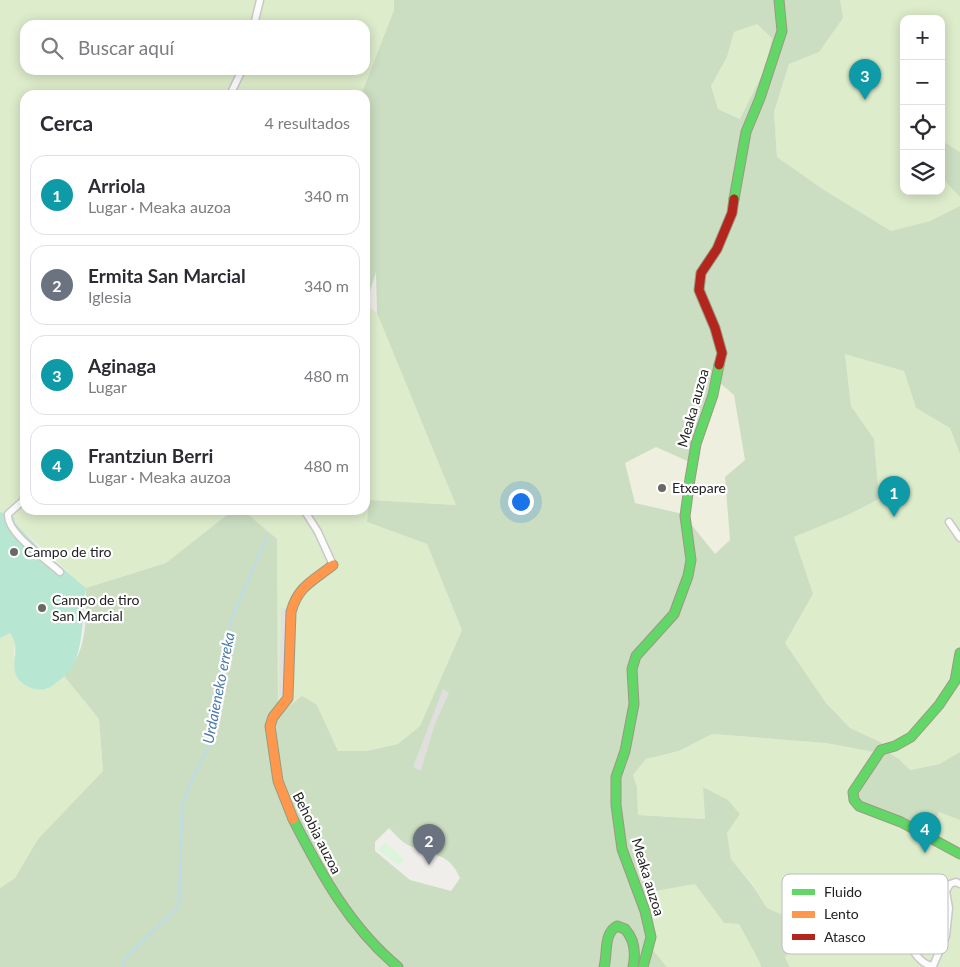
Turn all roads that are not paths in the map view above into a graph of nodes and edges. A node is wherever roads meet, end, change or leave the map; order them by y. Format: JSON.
{"nodes":[{"id":1,"x":260,"y":0,"type":"edge"},
{"id":2,"x":779,"y":0,"type":"edge"},
{"id":3,"x":255,"y":20,"type":"edge"},
{"id":4,"x":240,"y":75,"type":"edge"},
{"id":5,"x":232,"y":90,"type":"edge"},
{"id":6,"x":20,"y":503,"type":"edge"},
{"id":7,"x":307,"y":515,"type":"edge"},
{"id":8,"x":949,"y":522,"type":"dead end"},
{"id":9,"x":960,"y":538,"type":"edge"},
{"id":10,"x":333,"y":565,"type":"joint"},
{"id":11,"x":60,"y":572,"type":"dead end"},
{"id":12,"x":960,"y":653,"type":"edge"},
{"id":13,"x":960,"y":854,"type":"edge"},
{"id":14,"x":960,"y":884,"type":"edge"},
{"id":15,"x":948,"y":888,"type":"edge"},
{"id":16,"x":948,"y":902,"type":"edge"},
{"id":17,"x":948,"y":917,"type":"edge"},
{"id":18,"x":916,"y":954,"type":"edge"},
{"id":19,"x":939,"y":954,"type":"edge"},
{"id":20,"x":398,"y":967,"type":"edge"},
{"id":21,"x":604,"y":967,"type":"edge"},
{"id":22,"x":633,"y":967,"type":"edge"},
{"id":23,"x":643,"y":967,"type":"edge"}],
"edges":[{"from":1,"to":3,"type":"street"},
{"from":2,"to":23,"type":"street","name":"Meaka auzoa"},
{"from":4,"to":5,"type":"street"},
{"from":6,"to":11,"type":"street"},
{"from":7,"to":10,"type":"street","name":"Behobia auzoa"},
{"from":8,"to":9,"type":"street"},
{"from":10,"to":20,"type":"street","name":"Behobia auzoa"},
{"from":12,"to":13,"type":"street"},
{"from":14,"to":15,"type":"street"},
{"from":16,"to":17,"type":"street"},
{"from":18,"to":19,"type":"street"},
{"from":21,"to":22,"type":"street"}]}
